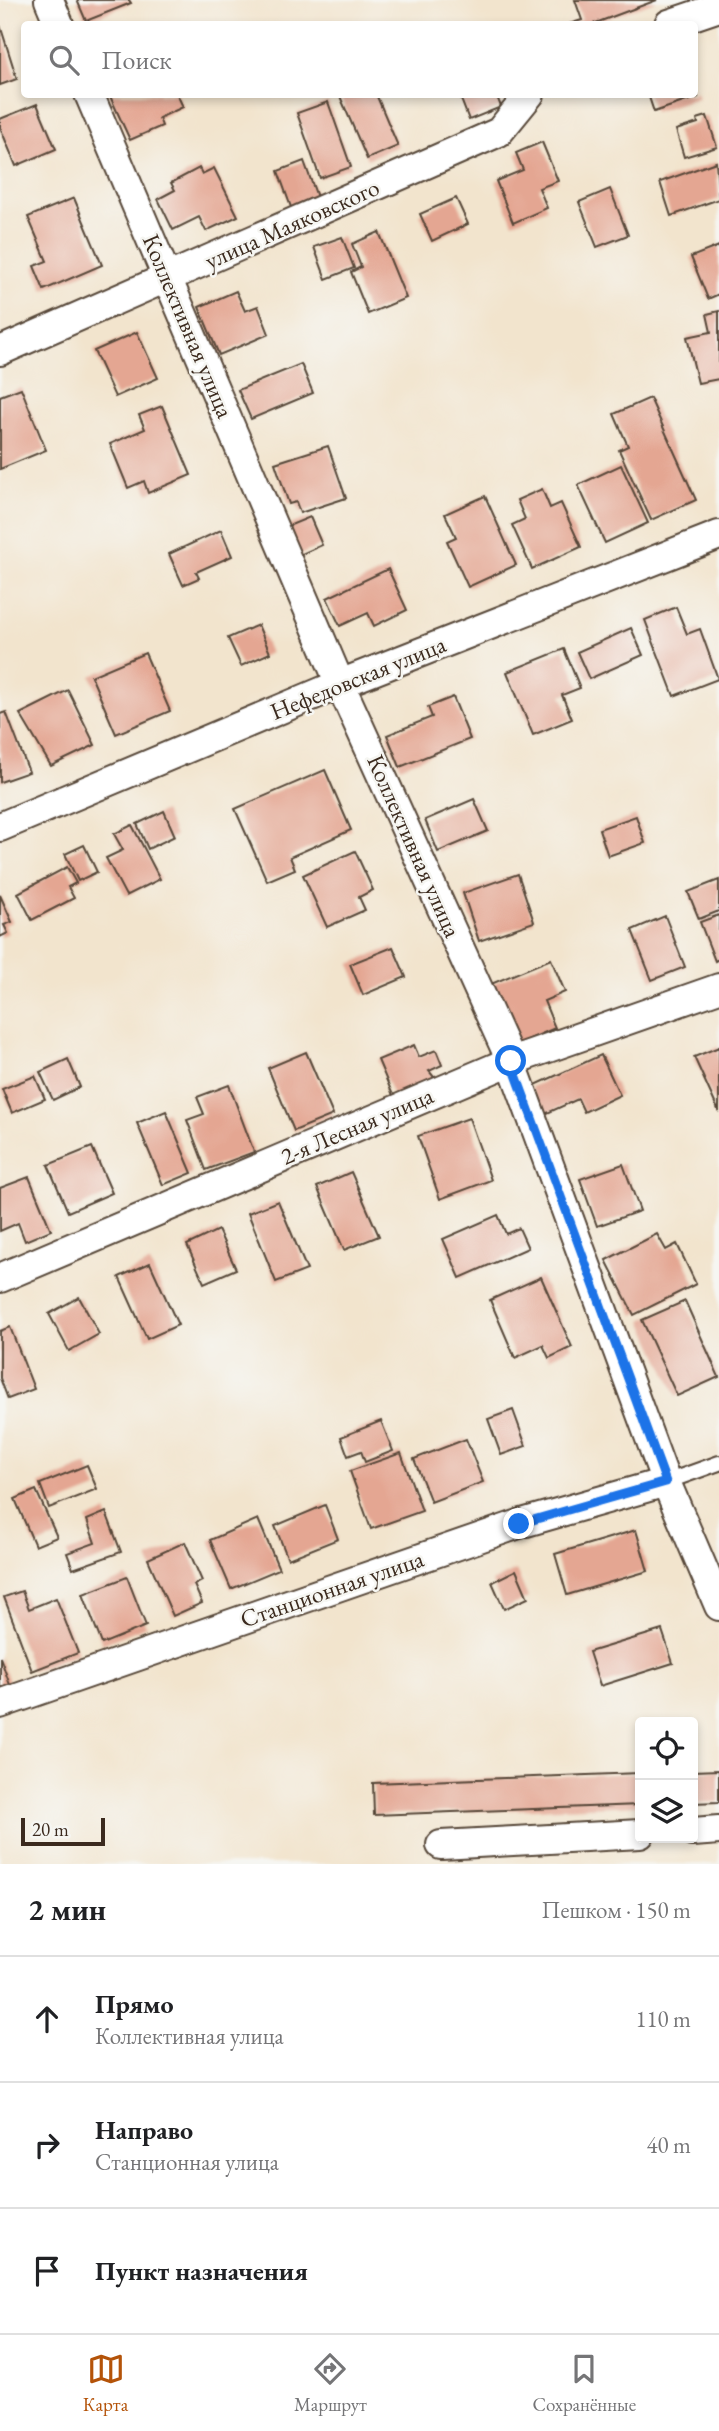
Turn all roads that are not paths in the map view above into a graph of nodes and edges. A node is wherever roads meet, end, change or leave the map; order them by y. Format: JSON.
{"nodes":[{"id":1,"x":49,"y":0,"type":"edge"},
{"id":2,"x":719,"y":7,"type":"edge"},
{"id":3,"x":58,"y":21,"type":"edge"},
{"id":4,"x":678,"y":21,"type":"edge"},
{"id":5,"x":91,"y":98,"type":"edge"},
{"id":6,"x":527,"y":98,"type":"edge"},
{"id":7,"x":168,"y":279,"type":"junction"},
{"id":8,"x":0,"y":351,"type":"edge"},
{"id":9,"x":719,"y":535,"type":"edge"},
{"id":10,"x":340,"y":684,"type":"junction"},
{"id":11,"x":0,"y":827,"type":"edge"},
{"id":12,"x":719,"y":988,"type":"edge"},
{"id":13,"x":511,"y":1061,"type":"junction"},
{"id":14,"x":0,"y":1278,"type":"edge"},
{"id":15,"x":719,"y":1464,"type":"edge"},
{"id":16,"x":666,"y":1482,"type":"junction"},
{"id":17,"x":719,"y":1606,"type":"edge"},
{"id":18,"x":0,"y":1704,"type":"edge"},
{"id":19,"x":719,"y":1830,"type":"edge"},
{"id":20,"x":698,"y":1832,"type":"edge"},
{"id":21,"x":635,"y":1834,"type":"edge"},
{"id":22,"x":441,"y":1845,"type":"dead end"}],
"edges":[{"from":1,"to":3,"type":"street"},
{"from":2,"to":4,"type":"street"},
{"from":5,"to":7,"type":"street","name":"Коллективная улица"},
{"from":6,"to":7,"type":"street","name":"улица Маяковского"},
{"from":7,"to":8,"type":"street","name":"улица Маяковского"},
{"from":7,"to":10,"type":"street","name":"Коллективная улица"},
{"from":9,"to":10,"type":"street","name":"Нефедовская улица"},
{"from":10,"to":11,"type":"street","name":"Нефедовская улица"},
{"from":10,"to":13,"type":"street","name":"Коллективная улица"},
{"from":12,"to":13,"type":"street","name":"2-я Лесная улица"},
{"from":13,"to":14,"type":"street","name":"2-я Лесная улица"},
{"from":13,"to":16,"type":"street","name":"Коллективная улица"},
{"from":15,"to":16,"type":"lane"},
{"from":16,"to":17,"type":"street","name":"Коллективная улица"},
{"from":16,"to":18,"type":"street","name":"Станционная улица"},
{"from":19,"to":20,"type":"street"},
{"from":21,"to":22,"type":"street"}]}
